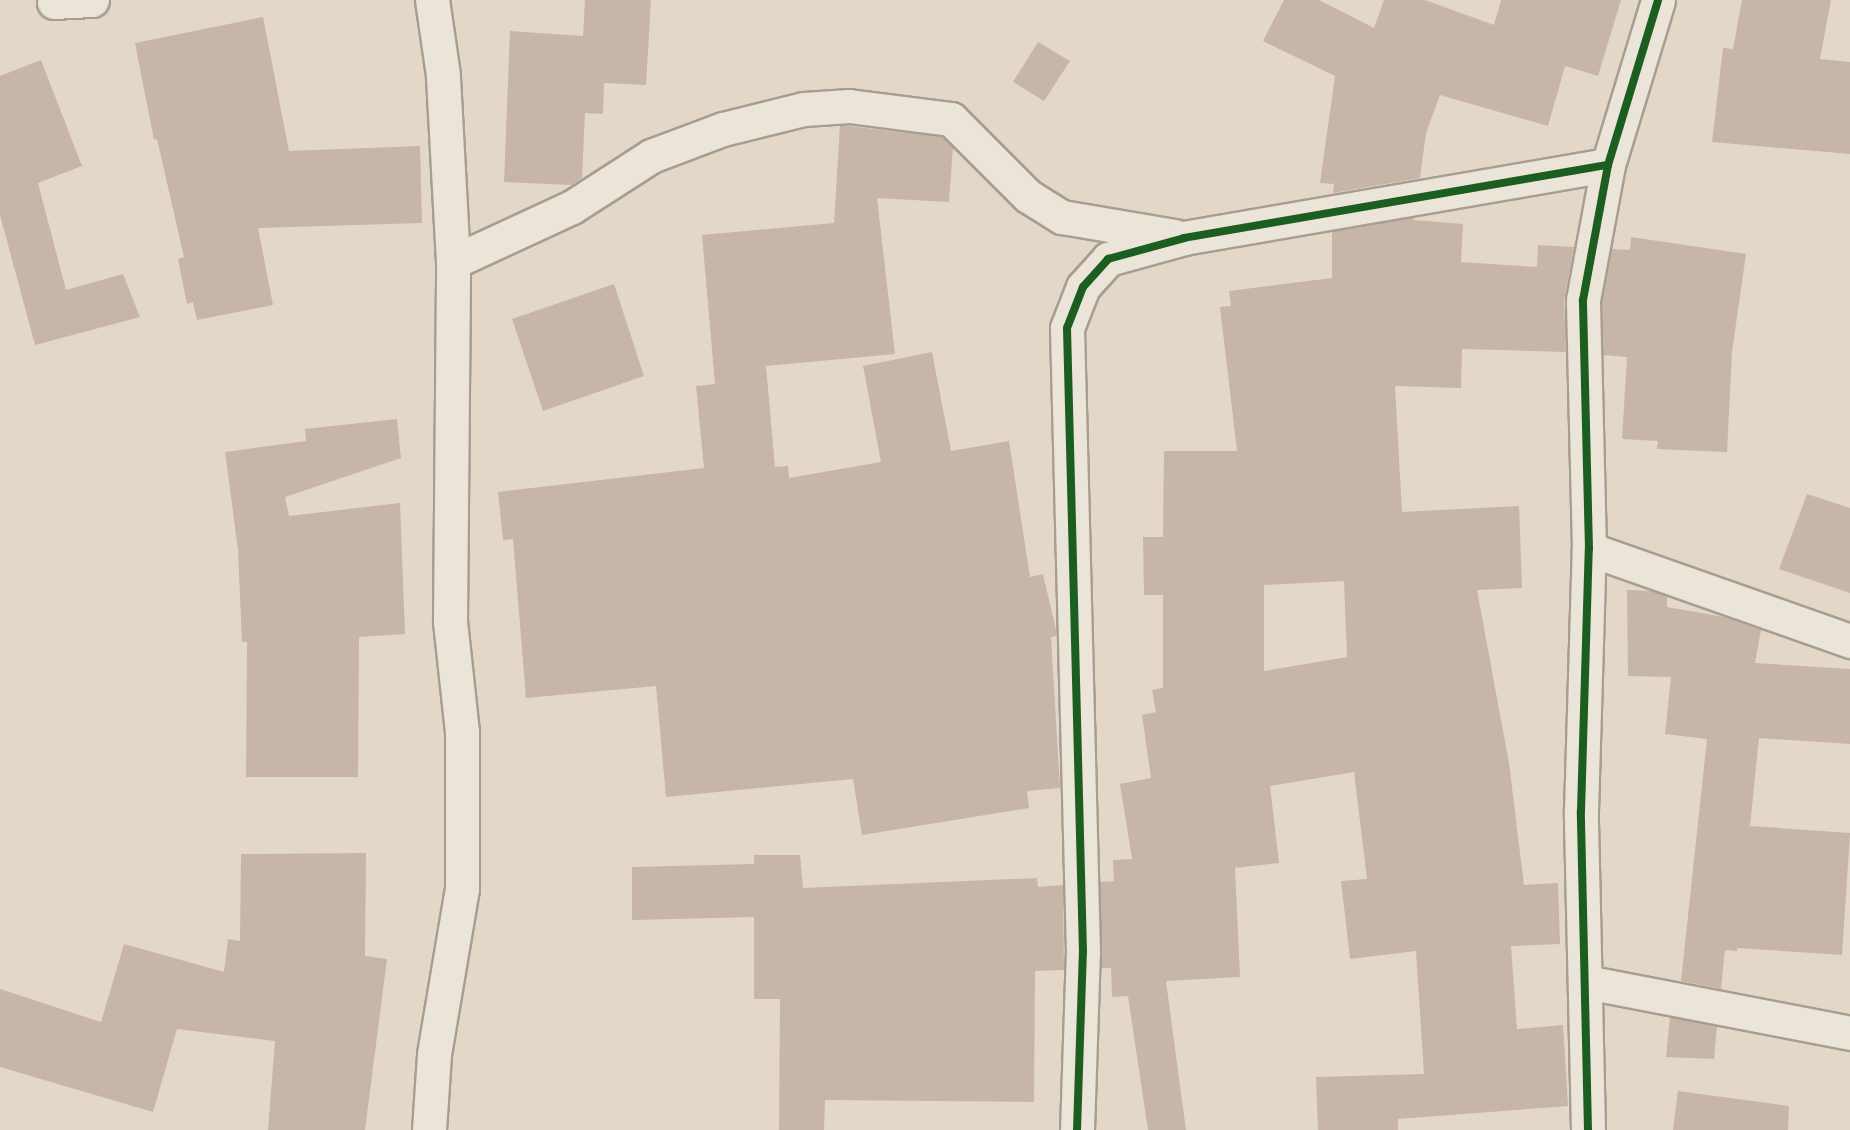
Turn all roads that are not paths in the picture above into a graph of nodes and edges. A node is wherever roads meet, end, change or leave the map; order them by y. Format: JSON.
{"nodes":[{"id":1,"x":92,"y":0,"type":"edge"},
{"id":2,"x":432,"y":0,"type":"edge"},
{"id":3,"x":1658,"y":0,"type":"edge"},
{"id":4,"x":54,"y":2,"type":"dead end"},
{"id":5,"x":1608,"y":165,"type":"junction"},
{"id":6,"x":1184,"y":238,"type":"junction"},
{"id":7,"x":453,"y":262,"type":"junction"},
{"id":8,"x":1588,"y":549,"type":"junction"},
{"id":9,"x":1850,"y":641,"type":"edge"},
{"id":10,"x":1586,"y":982,"type":"junction"},
{"id":11,"x":1850,"y":1033,"type":"edge"},
{"id":12,"x":429,"y":1130,"type":"edge"},
{"id":13,"x":1077,"y":1130,"type":"edge"},
{"id":14,"x":1588,"y":1130,"type":"edge"}],
"edges":[{"from":1,"to":4,"type":"street"},
{"from":2,"to":7,"type":"street"},
{"from":3,"to":5,"type":"street"},
{"from":5,"to":6,"type":"street"},
{"from":5,"to":8,"type":"street"},
{"from":6,"to":7,"type":"street"},
{"from":6,"to":13,"type":"street"},
{"from":7,"to":12,"type":"street"},
{"from":8,"to":9,"type":"street"},
{"from":8,"to":10,"type":"street"},
{"from":10,"to":11,"type":"street"},
{"from":10,"to":14,"type":"street"}]}
